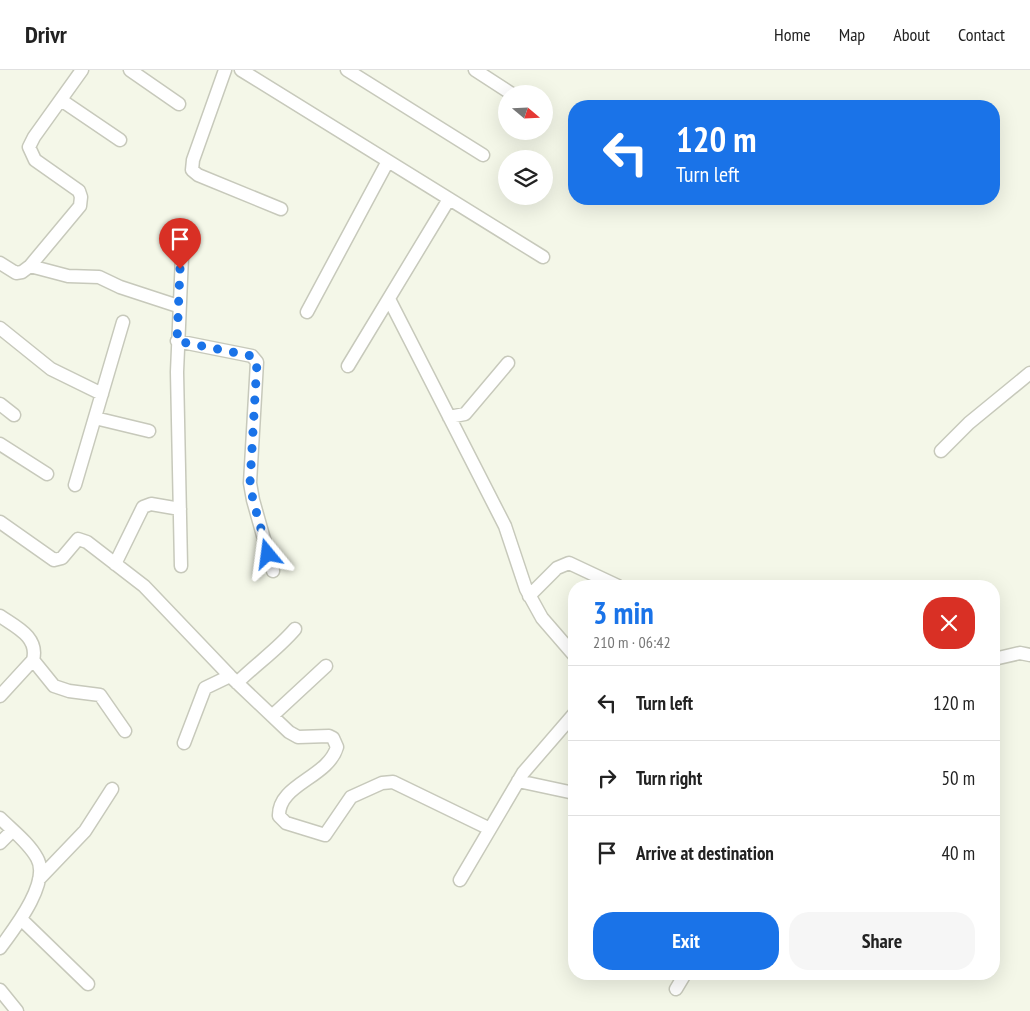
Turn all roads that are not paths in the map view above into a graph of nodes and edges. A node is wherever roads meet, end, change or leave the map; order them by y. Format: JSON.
{"nodes":[{"id":1,"x":82,"y":70,"type":"edge"},
{"id":2,"x":130,"y":70,"type":"edge"},
{"id":3,"x":225,"y":70,"type":"edge"},
{"id":4,"x":241,"y":70,"type":"edge"},
{"id":5,"x":347,"y":70,"type":"edge"},
{"id":6,"x":475,"y":70,"type":"edge"},
{"id":7,"x":498,"y":85,"type":"edge"},
{"id":8,"x":61,"y":100,"type":"junction"},
{"id":9,"x":178,"y":104,"type":"dead end"},
{"id":10,"x":120,"y":140,"type":"dead end"},
{"id":11,"x":483,"y":155,"type":"dead end"},
{"id":12,"x":388,"y":161,"type":"junction"},
{"id":13,"x":449,"y":199,"type":"junction"},
{"id":14,"x":281,"y":209,"type":"dead end"},
{"id":15,"x":183,"y":233,"type":"dead end"},
{"id":16,"x":542,"y":257,"type":"dead end"},
{"id":17,"x":0,"y":263,"type":"edge"},
{"id":18,"x":30,"y":266,"type":"junction"},
{"id":19,"x":389,"y":299,"type":"junction"},
{"id":20,"x":178,"y":306,"type":"junction"},
{"id":21,"x":307,"y":312,"type":"dead end"},
{"id":22,"x":123,"y":322,"type":"dead end"},
{"id":23,"x":0,"y":328,"type":"edge"},
{"id":24,"x":177,"y":341,"type":"junction"},
{"id":25,"x":508,"y":363,"type":"dead end"},
{"id":26,"x":348,"y":366,"type":"dead end"},
{"id":27,"x":1030,"y":373,"type":"edge"},
{"id":28,"x":102,"y":394,"type":"junction"},
{"id":29,"x":0,"y":404,"type":"edge"},
{"id":30,"x":14,"y":414,"type":"dead end"},
{"id":31,"x":449,"y":417,"type":"junction"},
{"id":32,"x":95,"y":418,"type":"junction"},
{"id":33,"x":148,"y":431,"type":"dead end"},
{"id":34,"x":0,"y":444,"type":"edge"},
{"id":35,"x":941,"y":451,"type":"dead end"},
{"id":36,"x":47,"y":474,"type":"dead end"},
{"id":37,"x":75,"y":485,"type":"dead end"},
{"id":38,"x":180,"y":509,"type":"junction"},
{"id":39,"x":0,"y":522,"type":"edge"},
{"id":40,"x":116,"y":564,"type":"junction"},
{"id":41,"x":181,"y":566,"type":"dead end"},
{"id":42,"x":273,"y":572,"type":"dead end"},
{"id":43,"x":605,"y":580,"type":"edge"},
{"id":44,"x":530,"y":596,"type":"junction"},
{"id":45,"x":0,"y":616,"type":"edge"},
{"id":46,"x":295,"y":630,"type":"dead end"},
{"id":47,"x":568,"y":648,"type":"edge"},
{"id":48,"x":1030,"y":655,"type":"edge"},
{"id":49,"x":1000,"y":658,"type":"edge"},
{"id":50,"x":33,"y":660,"type":"junction"},
{"id":51,"x":326,"y":666,"type":"dead end"},
{"id":52,"x":233,"y":680,"type":"junction"},
{"id":53,"x":0,"y":696,"type":"edge"},
{"id":54,"x":272,"y":716,"type":"junction"},
{"id":55,"x":568,"y":721,"type":"edge"},
{"id":56,"x":125,"y":731,"type":"dead end"},
{"id":57,"x":184,"y":743,"type":"dead end"},
{"id":58,"x":518,"y":782,"type":"junction"},
{"id":59,"x":112,"y":789,"type":"dead end"},
{"id":60,"x":568,"y":792,"type":"edge"},
{"id":61,"x":0,"y":818,"type":"edge"},
{"id":62,"x":490,"y":829,"type":"junction"},
{"id":63,"x":12,"y":831,"type":"junction"},
{"id":64,"x":0,"y":843,"type":"edge"},
{"id":65,"x":39,"y":880,"type":"junction"},
{"id":66,"x":460,"y":880,"type":"dead end"},
{"id":67,"x":21,"y":920,"type":"junction"},
{"id":68,"x":0,"y":948,"type":"edge"},
{"id":69,"x":681,"y":980,"type":"edge"},
{"id":70,"x":88,"y":984,"type":"dead end"},
{"id":71,"x":676,"y":989,"type":"dead end"},
{"id":72,"x":0,"y":990,"type":"edge"},
{"id":73,"x":17,"y":1011,"type":"edge"}],
"edges":[{"from":1,"to":8,"type":"street"},
{"from":2,"to":9,"type":"street"},
{"from":3,"to":14,"type":"street"},
{"from":4,"to":12,"type":"street"},
{"from":5,"to":11,"type":"street"},
{"from":6,"to":7,"type":"street"},
{"from":8,"to":10,"type":"street"},
{"from":8,"to":18,"type":"street"},
{"from":12,"to":13,"type":"street"},
{"from":12,"to":21,"type":"street"},
{"from":13,"to":16,"type":"street"},
{"from":13,"to":19,"type":"street"},
{"from":15,"to":20,"type":"street"},
{"from":17,"to":18,"type":"street"},
{"from":18,"to":20,"type":"street"},
{"from":19,"to":26,"type":"street"},
{"from":19,"to":31,"type":"street"},
{"from":20,"to":24,"type":"street"},
{"from":22,"to":28,"type":"street"},
{"from":23,"to":28,"type":"street"},
{"from":24,"to":38,"type":"street"},
{"from":24,"to":42,"type":"street"},
{"from":25,"to":31,"type":"street"},
{"from":27,"to":35,"type":"street"},
{"from":28,"to":32,"type":"street"},
{"from":29,"to":30,"type":"street"},
{"from":31,"to":44,"type":"street"},
{"from":32,"to":33,"type":"street"},
{"from":32,"to":37,"type":"street"},
{"from":34,"to":36,"type":"street"},
{"from":38,"to":40,"type":"street"},
{"from":38,"to":41,"type":"street"},
{"from":39,"to":40,"type":"street"},
{"from":40,"to":52,"type":"street"},
{"from":43,"to":44,"type":"street"},
{"from":44,"to":47,"type":"street"},
{"from":45,"to":50,"type":"street"},
{"from":46,"to":52,"type":"street"},
{"from":48,"to":49,"type":"street"},
{"from":50,"to":53,"type":"street"},
{"from":50,"to":56,"type":"street"},
{"from":51,"to":54,"type":"street"},
{"from":52,"to":54,"type":"street"},
{"from":52,"to":57,"type":"street"},
{"from":54,"to":62,"type":"street"},
{"from":55,"to":58,"type":"street"},
{"from":58,"to":60,"type":"street"},
{"from":58,"to":62,"type":"street"},
{"from":59,"to":65,"type":"street"},
{"from":61,"to":63,"type":"street"},
{"from":62,"to":66,"type":"street"},
{"from":63,"to":64,"type":"street"},
{"from":63,"to":65,"type":"street"},
{"from":65,"to":67,"type":"street"},
{"from":67,"to":68,"type":"street"},
{"from":67,"to":70,"type":"street"},
{"from":69,"to":71,"type":"street"},
{"from":72,"to":73,"type":"street"}]}
